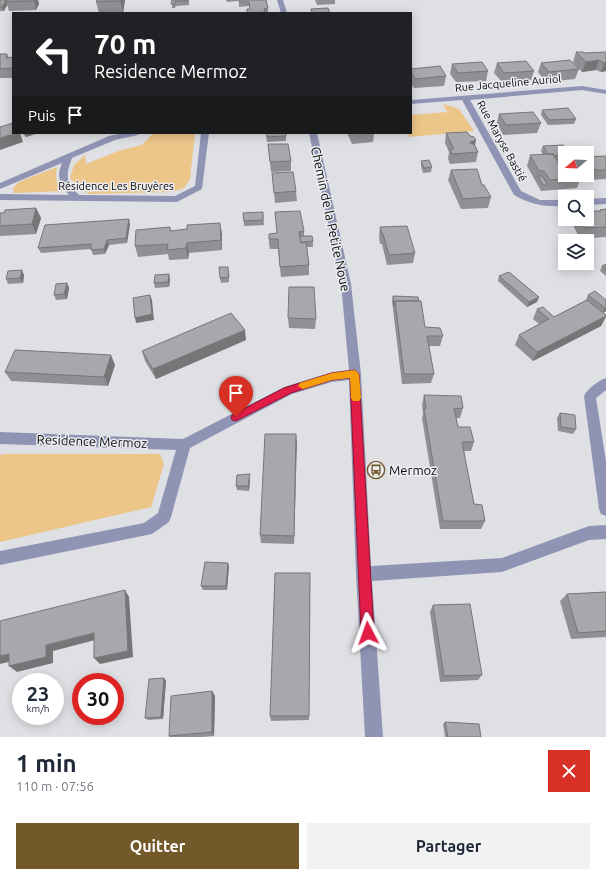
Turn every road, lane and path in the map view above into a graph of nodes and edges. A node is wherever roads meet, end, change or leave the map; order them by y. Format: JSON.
{"nodes":[{"id":1,"x":280,"y":0,"type":"edge"},
{"id":2,"x":284,"y":12,"type":"edge"},
{"id":3,"x":606,"y":92,"type":"edge"},
{"id":4,"x":465,"y":98,"type":"junction"},
{"id":5,"x":412,"y":102,"type":"edge"},
{"id":6,"x":130,"y":134,"type":"edge"},
{"id":7,"x":205,"y":134,"type":"edge"},
{"id":8,"x":313,"y":134,"type":"edge"},
{"id":9,"x":68,"y":158,"type":"junction"},
{"id":10,"x":0,"y":186,"type":"edge"},
{"id":11,"x":0,"y":197,"type":"edge"},
{"id":12,"x":77,"y":198,"type":"junction"},
{"id":13,"x":606,"y":201,"type":"edge"},
{"id":14,"x":594,"y":202,"type":"edge"},
{"id":15,"x":558,"y":203,"type":"edge"},
{"id":16,"x":355,"y":374,"type":"junction"},
{"id":17,"x":606,"y":383,"type":"edge"},
{"id":18,"x":0,"y":438,"type":"edge"},
{"id":19,"x":184,"y":445,"type":"junction"},
{"id":20,"x":606,"y":508,"type":"edge"},
{"id":21,"x":606,"y":532,"type":"edge"},
{"id":22,"x":0,"y":558,"type":"edge"},
{"id":23,"x":364,"y":574,"type":"junction"},
{"id":24,"x":374,"y":737,"type":"edge"}],
"edges":[{"from":1,"to":2,"type":"street"},
{"from":3,"to":4,"type":"street","name":"Rue Jacqueline Auriol"},
{"from":4,"to":5,"type":"street","name":"Rue Jacqueline Auriol"},
{"from":4,"to":15,"type":"street","name":"Rue Maryse Bastié"},
{"from":6,"to":9,"type":"street","name":"Résidence Les Bruyères"},
{"from":7,"to":12,"type":"street","name":"Résidence Les Bruyères"},
{"from":8,"to":16,"type":"street","name":"Chemin de la Petite Noue"},
{"from":9,"to":10,"type":"street","name":"Résidence Les Bruyères"},
{"from":9,"to":12,"type":"street"},
{"from":11,"to":12,"type":"street","name":"Résidence Les Bruyères"},
{"from":13,"to":14,"type":"street"},
{"from":16,"to":19,"type":"street"},
{"from":16,"to":23,"type":"street","name":"Chemin de la Petite Noue"},
{"from":17,"to":20,"type":"street"},
{"from":18,"to":19,"type":"street","name":"Residence Mermoz"},
{"from":19,"to":22,"type":"street"},
{"from":21,"to":23,"type":"street"},
{"from":23,"to":24,"type":"street","name":"Chemin de la Petite Noue"}]}
